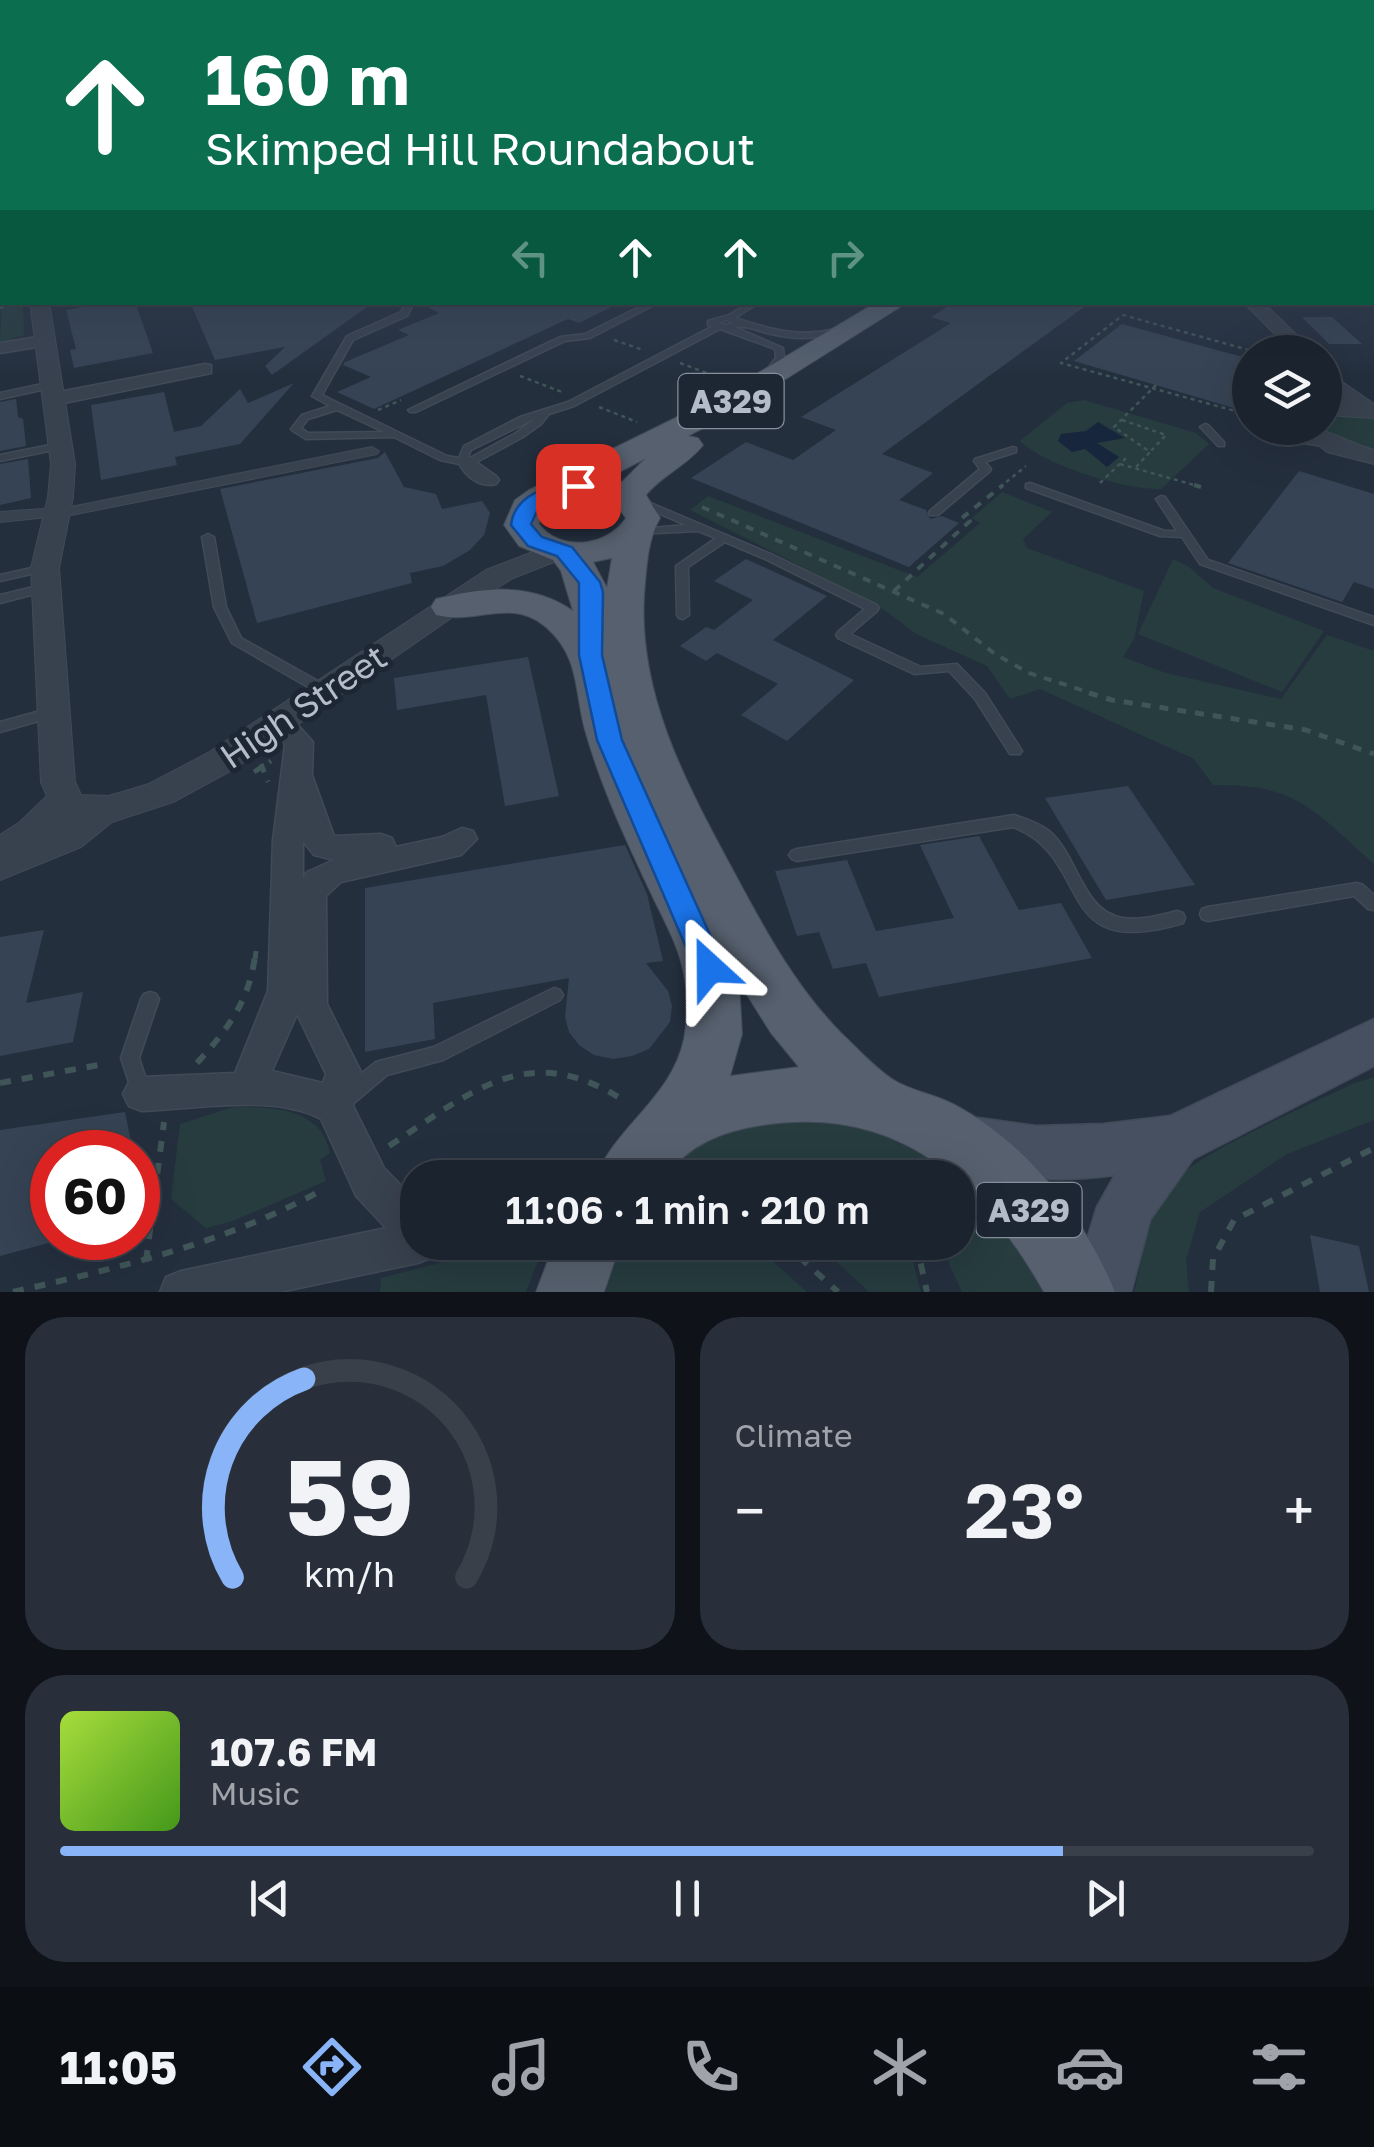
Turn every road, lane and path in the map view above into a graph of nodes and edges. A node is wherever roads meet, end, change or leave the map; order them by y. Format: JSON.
{"nodes":[{"id":1,"x":39,"y":305,"type":"edge"},
{"id":2,"x":408,"y":305,"type":"edge"},
{"id":3,"x":650,"y":305,"type":"edge"},
{"id":4,"x":752,"y":305,"type":"edge"},
{"id":5,"x":916,"y":305,"type":"edge"},
{"id":6,"x":1255,"y":305,"type":"edge"},
{"id":7,"x":887,"y":308,"type":"edge"},
{"id":8,"x":730,"y":324,"type":"junction"},
{"id":9,"x":1286,"y":335,"type":"edge"},
{"id":10,"x":43,"y":340,"type":"junction"},
{"id":11,"x":1232,"y":345,"type":"edge"},
{"id":12,"x":0,"y":348,"type":"edge"},
{"id":13,"x":205,"y":369,"type":"dead end"},
{"id":14,"x":757,"y":386,"type":"junction"},
{"id":15,"x":1154,"y":387,"type":"junction"},
{"id":16,"x":1342,"y":390,"type":"edge"},
{"id":17,"x":53,"y":392,"type":"junction"},
{"id":18,"x":0,"y":396,"type":"edge"},
{"id":19,"x":336,"y":407,"type":"junction"},
{"id":20,"x":1342,"y":409,"type":"edge"},
{"id":21,"x":412,"y":410,"type":"dead end"},
{"id":22,"x":1367,"y":410,"type":"edge"},
{"id":23,"x":1232,"y":411,"type":"edge"},
{"id":24,"x":1121,"y":420,"type":"junction"},
{"id":25,"x":1206,"y":428,"type":"dead end"},
{"id":26,"x":398,"y":435,"type":"junction"},
{"id":27,"x":1221,"y":444,"type":"dead end"},
{"id":28,"x":1332,"y":445,"type":"edge"},
{"id":29,"x":60,"y":446,"type":"junction"},
{"id":30,"x":1013,"y":450,"type":"dead end"},
{"id":31,"x":372,"y":451,"type":"dead end"},
{"id":32,"x":1150,"y":452,"type":"junction"},
{"id":33,"x":1127,"y":457,"type":"dead end"},
{"id":34,"x":1374,"y":457,"type":"edge"},
{"id":35,"x":0,"y":458,"type":"edge"},
{"id":36,"x":469,"y":463,"type":"junction"},
{"id":37,"x":1120,"y":464,"type":"junction"},
{"id":38,"x":1026,"y":466,"type":"dead end"},
{"id":39,"x":1136,"y":467,"type":"junction"},
{"id":40,"x":489,"y":480,"type":"dead end"},
{"id":41,"x":1100,"y":483,"type":"dead end"},
{"id":42,"x":1030,"y":486,"type":"dead end"},
{"id":43,"x":1201,"y":487,"type":"dead end"},
{"id":44,"x":560,"y":490,"type":"junction"},
{"id":45,"x":1160,"y":499,"type":"dead end"},
{"id":46,"x":702,"y":507,"type":"dead end"},
{"id":47,"x":632,"y":510,"type":"junction"},
{"id":48,"x":66,"y":512,"type":"dead end"},
{"id":49,"x":42,"y":514,"type":"dead end"},
{"id":50,"x":934,"y":514,"type":"dead end"},
{"id":51,"x":0,"y":517,"type":"edge"},
{"id":52,"x":697,"y":528,"type":"junction"},
{"id":53,"x":523,"y":530,"type":"junction"},
{"id":54,"x":1184,"y":534,"type":"junction"},
{"id":55,"x":208,"y":537,"type":"dead end"},
{"id":56,"x":724,"y":538,"type":"junction"},
{"id":57,"x":562,"y":551,"type":"junction"},
{"id":58,"x":495,"y":576,"type":"junction"},
{"id":59,"x":0,"y":578,"type":"edge"},
{"id":60,"x":45,"y":578,"type":"junction"},
{"id":61,"x":894,"y":591,"type":"junction"},
{"id":62,"x":0,"y":599,"type":"edge"},
{"id":63,"x":450,"y":607,"type":"junction"},
{"id":64,"x":683,"y":615,"type":"dead end"},
{"id":65,"x":1374,"y":621,"type":"edge"},
{"id":66,"x":591,"y":655,"type":"junction"},
{"id":67,"x":328,"y":692,"type":"junction"},
{"id":68,"x":54,"y":712,"type":"junction"},
{"id":69,"x":279,"y":722,"type":"junction"},
{"id":70,"x":0,"y":728,"type":"edge"},
{"id":71,"x":1014,"y":750,"type":"dead end"},
{"id":72,"x":1374,"y":754,"type":"edge"},
{"id":73,"x":285,"y":768,"type":"junction"},
{"id":74,"x":254,"y":772,"type":"dead end"},
{"id":75,"x":63,"y":796,"type":"junction"},
{"id":76,"x":99,"y":814,"type":"junction"},
{"id":77,"x":0,"y":852,"type":"edge"},
{"id":78,"x":797,"y":855,"type":"dead end"},
{"id":79,"x":0,"y":866,"type":"edge"},
{"id":80,"x":1374,"y":904,"type":"edge"},
{"id":81,"x":1208,"y":914,"type":"dead end"},
{"id":82,"x":1177,"y":918,"type":"dead end"},
{"id":83,"x":256,"y":950,"type":"dead end"},
{"id":84,"x":554,"y":995,"type":"dead end"},
{"id":85,"x":150,"y":999,"type":"dead end"},
{"id":86,"x":1373,"y":1041,"type":"edge"},
{"id":87,"x":215,"y":1044,"type":"dead end"},
{"id":88,"x":104,"y":1064,"type":"dead end"},
{"id":89,"x":0,"y":1083,"type":"edge"},
{"id":90,"x":249,"y":1088,"type":"junction"},
{"id":91,"x":875,"y":1102,"type":"junction"},
{"id":92,"x":154,"y":1103,"type":"junction"},
{"id":93,"x":334,"y":1108,"type":"junction"},
{"id":94,"x":648,"y":1115,"type":"junction"},
{"id":95,"x":960,"y":1141,"type":"junction"},
{"id":96,"x":1174,"y":1141,"type":"junction"},
{"id":97,"x":389,"y":1146,"type":"dead end"},
{"id":98,"x":1374,"y":1148,"type":"edge"},
{"id":99,"x":632,"y":1160,"type":"edge"},
{"id":100,"x":324,"y":1189,"type":"dead end"},
{"id":101,"x":400,"y":1214,"type":"edge"},
{"id":102,"x":400,"y":1246,"type":"edge"},
{"id":103,"x":582,"y":1260,"type":"edge"},
{"id":104,"x":803,"y":1260,"type":"edge"},
{"id":105,"x":918,"y":1260,"type":"edge"},
{"id":106,"x":146,"y":1261,"type":"junction"},
{"id":107,"x":13,"y":1292,"type":"edge"},
{"id":108,"x":181,"y":1292,"type":"edge"},
{"id":109,"x":570,"y":1292,"type":"edge"},
{"id":110,"x":838,"y":1292,"type":"edge"},
{"id":111,"x":927,"y":1292,"type":"edge"},
{"id":112,"x":1081,"y":1292,"type":"edge"},
{"id":113,"x":1102,"y":1292,"type":"edge"},
{"id":114,"x":1212,"y":1292,"type":"edge"}],
"edges":[{"from":1,"to":10,"type":"street"},
{"from":2,"to":19,"type":"lane"},
{"from":3,"to":21,"type":"lane"},
{"from":4,"to":8,"type":"lane"},
{"from":5,"to":47,"type":"main road","number":"A329"},
{"from":6,"to":9,"type":"street"},
{"from":7,"to":8,"type":"lane"},
{"from":7,"to":14,"type":"main road","number":"A329"},
{"from":8,"to":14,"type":"lane"},
{"from":8,"to":36,"type":"lane"},
{"from":10,"to":12,"type":"street"},
{"from":10,"to":17,"type":"street"},
{"from":11,"to":15,"type":"path"},
{"from":13,"to":17,"type":"street"},
{"from":14,"to":44,"type":"main road","number":"A329"},
{"from":15,"to":23,"type":"path"},
{"from":15,"to":24,"type":"path"},
{"from":16,"to":22,"type":"street"},
{"from":17,"to":18,"type":"lane"},
{"from":17,"to":29,"type":"street"},
{"from":19,"to":26,"type":"lane"},
{"from":19,"to":26,"type":"lane"},
{"from":20,"to":22,"type":"street"},
{"from":24,"to":32,"type":"path"},
{"from":24,"to":32,"type":"path"},
{"from":25,"to":27,"type":"lane"},
{"from":26,"to":36,"type":"lane"},
{"from":28,"to":34,"type":"street"},
{"from":29,"to":35,"type":"lane"},
{"from":29,"to":60,"type":"street"},
{"from":30,"to":50,"type":"lane"},
{"from":31,"to":48,"type":"street"},
{"from":32,"to":39,"type":"path"},
{"from":33,"to":37,"type":"path"},
{"from":36,"to":40,"type":"street"},
{"from":37,"to":39,"type":"path"},
{"from":37,"to":41,"type":"path"},
{"from":38,"to":61,"type":"path"},
{"from":39,"to":43,"type":"path"},
{"from":42,"to":54,"type":"lane"},
{"from":44,"to":47,"type":"main road"},
{"from":44,"to":53,"type":"main road"},
{"from":45,"to":54,"type":"lane"},
{"from":46,"to":61,"type":"path"},
{"from":47,"to":52,"type":"lane"},
{"from":47,"to":52,"type":"lane"},
{"from":47,"to":57,"type":"main road"},
{"from":47,"to":91,"type":"main road"},
{"from":49,"to":51,"type":"street"},
{"from":52,"to":56,"type":"lane"},
{"from":53,"to":57,"type":"main road"},
{"from":53,"to":58,"type":"street","name":"High Street"},
{"from":54,"to":65,"type":"lane"},
{"from":55,"to":67,"type":"lane"},
{"from":56,"to":64,"type":"lane"},
{"from":56,"to":71,"type":"lane"},
{"from":57,"to":58,"type":"street","name":"High Street"},
{"from":57,"to":66,"type":"main road"},
{"from":58,"to":63,"type":"street","name":"High Street"},
{"from":59,"to":60,"type":"lane"},
{"from":60,"to":62,"type":"lane"},
{"from":60,"to":68,"type":"street"},
{"from":61,"to":72,"type":"path"},
{"from":63,"to":66,"type":"main road"},
{"from":63,"to":67,"type":"street","name":"High Street"},
{"from":66,"to":94,"type":"main road"},
{"from":67,"to":69,"type":"street","name":"High Street"},
{"from":68,"to":70,"type":"lane"},
{"from":68,"to":75,"type":"street"},
{"from":69,"to":73,"type":"street"},
{"from":69,"to":76,"type":"street","name":"High Street"},
{"from":73,"to":74,"type":"path"},
{"from":73,"to":90,"type":"street"},
{"from":73,"to":93,"type":"street"},
{"from":75,"to":76,"type":"street"},
{"from":75,"to":77,"type":"street"},
{"from":76,"to":79,"type":"street","name":"High Street"},
{"from":78,"to":82,"type":"lane"},
{"from":80,"to":81,"type":"lane"},
{"from":83,"to":87,"type":"path"},
{"from":84,"to":93,"type":"lane"},
{"from":85,"to":92,"type":"lane"},
{"from":86,"to":96,"type":"main road"},
{"from":88,"to":89,"type":"path"},
{"from":90,"to":92,"type":"street"},
{"from":90,"to":93,"type":"street"},
{"from":91,"to":94,"type":"main road","number":"A329"},
{"from":91,"to":95,"type":"main road","number":"A329"},
{"from":92,"to":106,"type":"path"},
{"from":93,"to":101,"type":"street"},
{"from":94,"to":97,"type":"path"},
{"from":94,"to":99,"type":"main road","number":"A329"},
{"from":95,"to":96,"type":"main road"},
{"from":95,"to":112,"type":"main road","number":"A329"},
{"from":96,"to":113,"type":"main road"},
{"from":98,"to":114,"type":"path"},
{"from":100,"to":106,"type":"path"},
{"from":102,"to":108,"type":"street"},
{"from":103,"to":109,"type":"main road"},
{"from":104,"to":110,"type":"path"},
{"from":105,"to":111,"type":"path"},
{"from":106,"to":107,"type":"path"}]}
